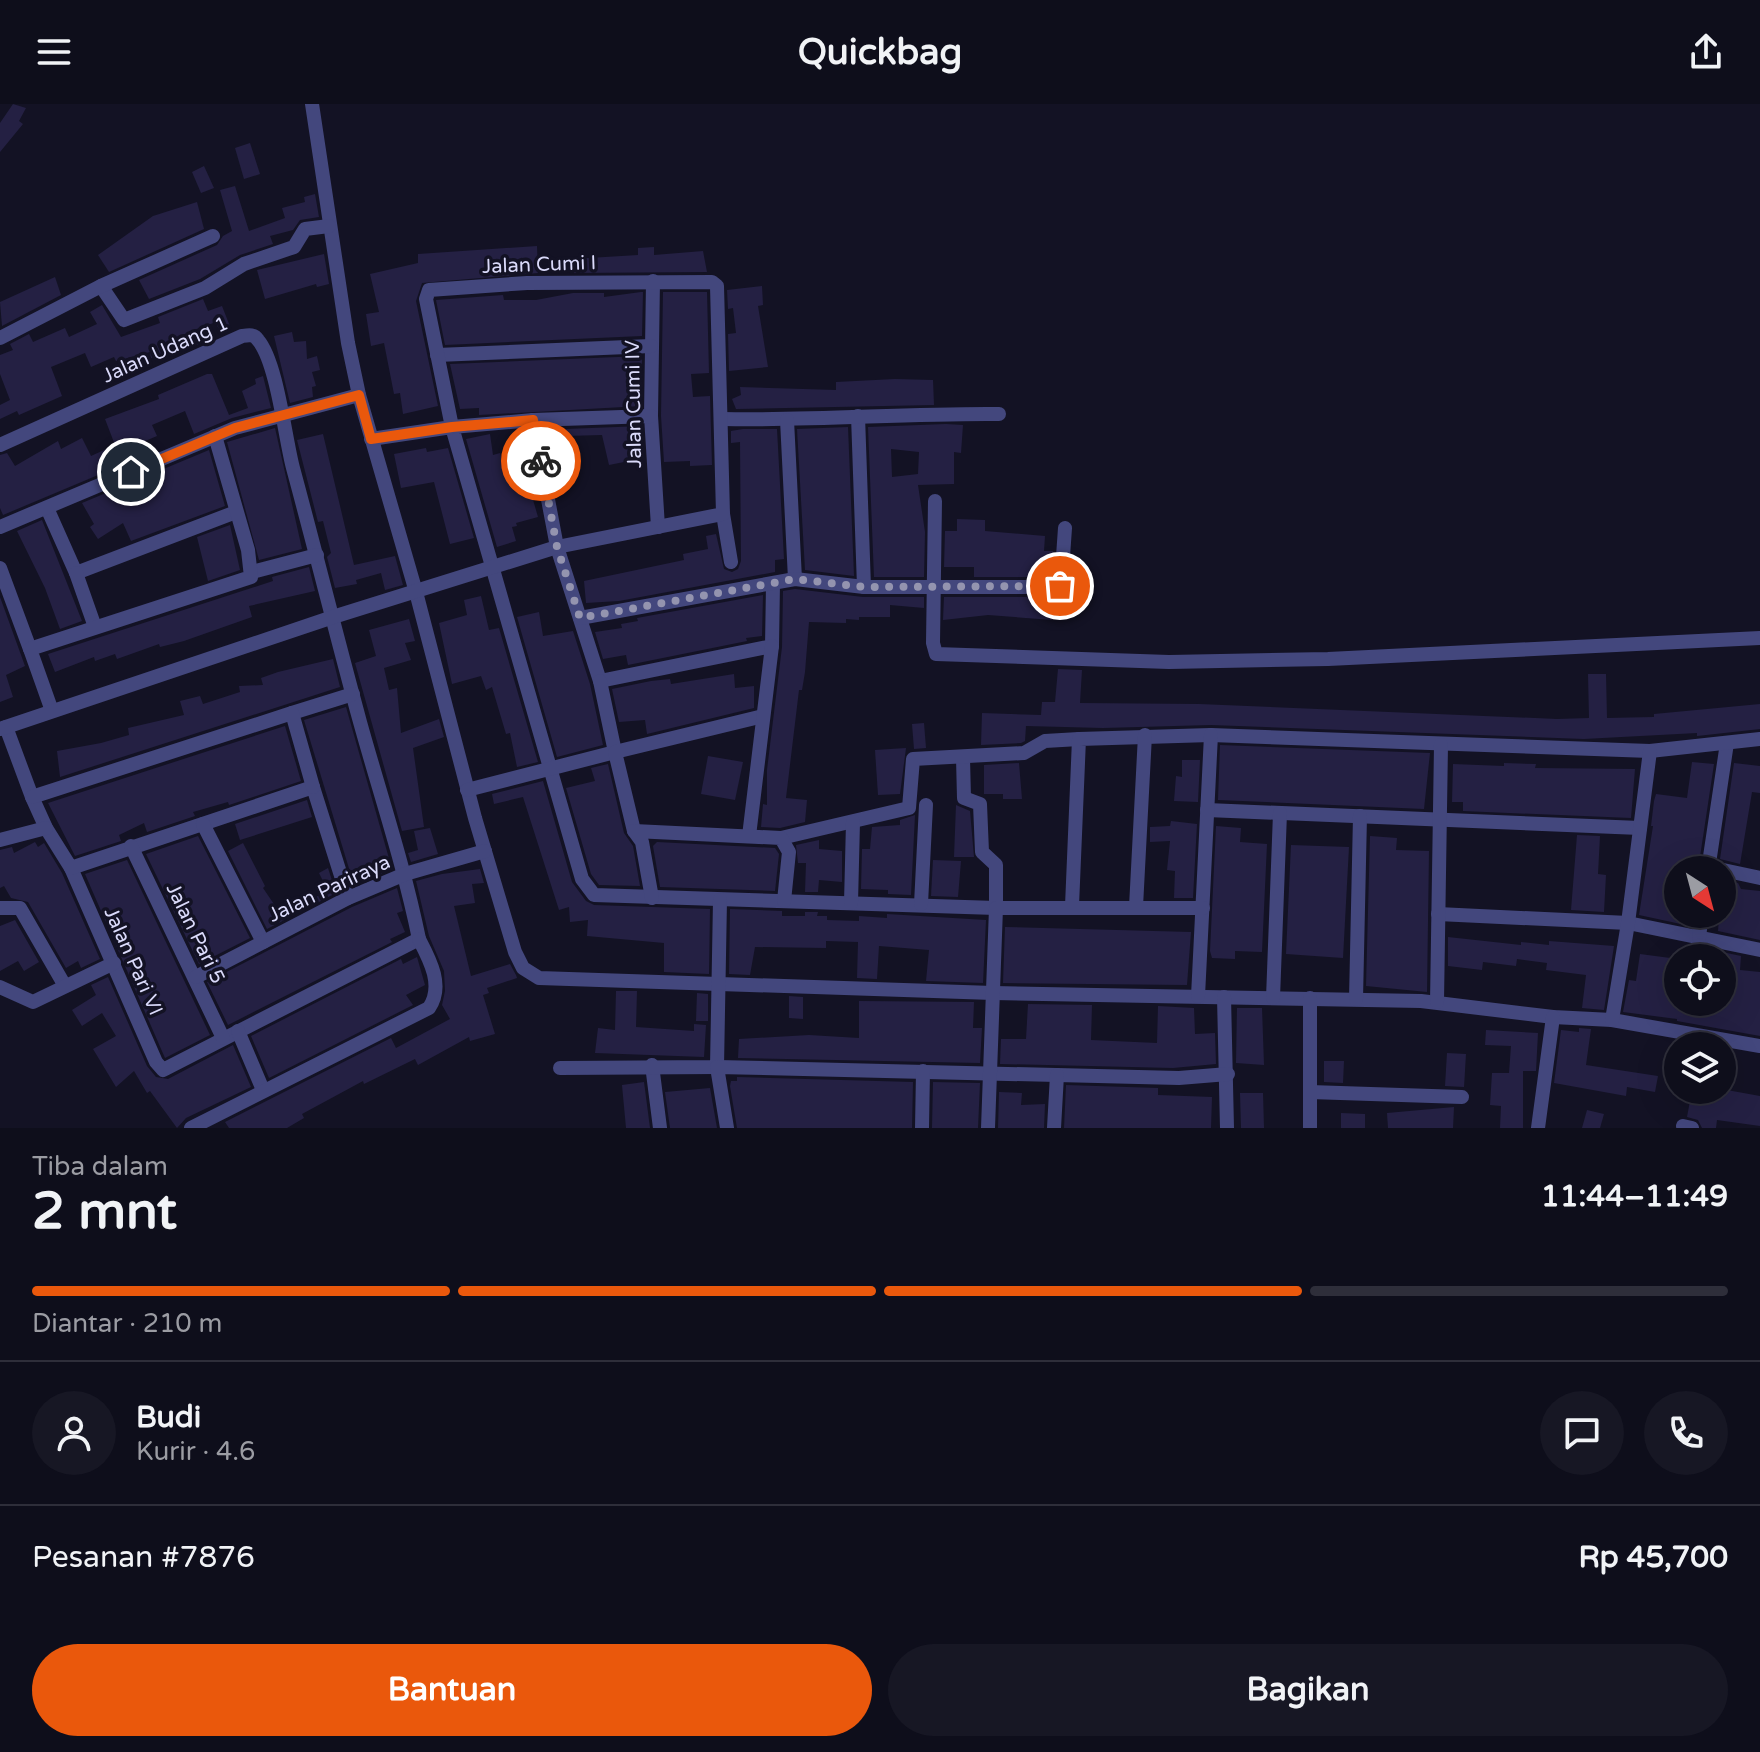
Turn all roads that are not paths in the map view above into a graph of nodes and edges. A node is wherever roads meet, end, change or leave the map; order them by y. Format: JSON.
{"nodes":[{"id":1,"x":312,"y":104,"type":"edge"},
{"id":2,"x":329,"y":226,"type":"junction"},
{"id":3,"x":213,"y":236,"type":"dead end"},
{"id":4,"x":653,"y":281,"type":"junction"},
{"id":5,"x":101,"y":286,"type":"junction"},
{"id":6,"x":0,"y":338,"type":"edge"},
{"id":7,"x":651,"y":346,"type":"junction"},
{"id":8,"x":437,"y":355,"type":"junction"},
{"id":9,"x":359,"y":395,"type":"junction"},
{"id":10,"x":999,"y":414,"type":"dead end"},
{"id":11,"x":282,"y":416,"type":"junction"},
{"id":12,"x":651,"y":416,"type":"junction"},
{"id":13,"x":858,"y":416,"type":"junction"},
{"id":14,"x":723,"y":419,"type":"junction"},
{"id":15,"x":533,"y":420,"type":"junction"},
{"id":16,"x":787,"y":420,"type":"junction"},
{"id":17,"x":452,"y":427,"type":"junction"},
{"id":18,"x":215,"y":436,"type":"junction"},
{"id":19,"x":371,"y":439,"type":"junction"},
{"id":20,"x":0,"y":445,"type":"edge"},
{"id":21,"x":935,"y":501,"type":"dead end"},
{"id":22,"x":47,"y":508,"type":"junction"},
{"id":23,"x":236,"y":512,"type":"junction"},
{"id":24,"x":723,"y":514,"type":"junction"},
{"id":25,"x":0,"y":527,"type":"edge"},
{"id":26,"x":658,"y":527,"type":"junction"},
{"id":27,"x":1065,"y":528,"type":"dead end"},
{"id":28,"x":557,"y":547,"type":"junction"},
{"id":29,"x":317,"y":555,"type":"junction"},
{"id":30,"x":731,"y":562,"type":"dead end"},
{"id":31,"x":0,"y":568,"type":"edge"},
{"id":32,"x":493,"y":568,"type":"junction"},
{"id":33,"x":252,"y":572,"type":"junction"},
{"id":34,"x":76,"y":573,"type":"junction"},
{"id":35,"x":795,"y":579,"type":"junction"},
{"id":36,"x":773,"y":584,"type":"junction"},
{"id":37,"x":933,"y":586,"type":"junction"},
{"id":38,"x":864,"y":587,"type":"junction"},
{"id":39,"x":416,"y":592,"type":"junction"},
{"id":40,"x":333,"y":617,"type":"junction"},
{"id":41,"x":580,"y":618,"type":"junction"},
{"id":42,"x":95,"y":627,"type":"junction"},
{"id":43,"x":1760,"y":638,"type":"edge"},
{"id":44,"x":772,"y":646,"type":"junction"},
{"id":45,"x":30,"y":649,"type":"junction"},
{"id":46,"x":600,"y":681,"type":"junction"},
{"id":47,"x":353,"y":694,"type":"junction"},
{"id":48,"x":52,"y":711,"type":"junction"},
{"id":49,"x":292,"y":713,"type":"junction"},
{"id":50,"x":763,"y":716,"type":"junction"},
{"id":51,"x":3,"y":728,"type":"edge"},
{"id":52,"x":1145,"y":735,"type":"junction"},
{"id":53,"x":1211,"y":735,"type":"junction"},
{"id":54,"x":1079,"y":739,"type":"junction"},
{"id":55,"x":1760,"y":739,"type":"edge"},
{"id":56,"x":1727,"y":743,"type":"junction"},
{"id":57,"x":1441,"y":745,"type":"junction"},
{"id":58,"x":1650,"y":751,"type":"junction"},
{"id":59,"x":615,"y":752,"type":"junction"},
{"id":60,"x":963,"y":758,"type":"junction"},
{"id":61,"x":549,"y":768,"type":"junction"},
{"id":62,"x":313,"y":787,"type":"junction"},
{"id":63,"x":467,"y":790,"type":"junction"},
{"id":64,"x":32,"y":797,"type":"junction"},
{"id":65,"x":925,"y":803,"type":"junction"},
{"id":66,"x":1207,"y":810,"type":"junction"},
{"id":67,"x":1280,"y":813,"type":"junction"},
{"id":68,"x":1360,"y":816,"type":"junction"},
{"id":69,"x":1439,"y":820,"type":"junction"},
{"id":70,"x":853,"y":822,"type":"junction"},
{"id":71,"x":203,"y":824,"type":"junction"},
{"id":72,"x":46,"y":828,"type":"junction"},
{"id":73,"x":1640,"y":828,"type":"junction"},
{"id":74,"x":634,"y":831,"type":"junction"},
{"id":75,"x":749,"y":836,"type":"junction"},
{"id":76,"x":781,"y":838,"type":"junction"},
{"id":77,"x":0,"y":840,"type":"edge"},
{"id":78,"x":131,"y":846,"type":"junction"},
{"id":79,"x":485,"y":851,"type":"junction"},
{"id":80,"x":1711,"y":856,"type":"edge"},
{"id":81,"x":71,"y":868,"type":"junction"},
{"id":82,"x":405,"y":874,"type":"junction"},
{"id":83,"x":1736,"y":874,"type":"edge"},
{"id":84,"x":1760,"y":878,"type":"edge"},
{"id":85,"x":348,"y":898,"type":"junction"},
{"id":86,"x":652,"y":898,"type":"junction"},
{"id":87,"x":720,"y":900,"type":"junction"},
{"id":88,"x":784,"y":901,"type":"junction"},
{"id":89,"x":851,"y":903,"type":"junction"},
{"id":90,"x":921,"y":904,"type":"junction"},
{"id":91,"x":1072,"y":906,"type":"junction"},
{"id":92,"x":1136,"y":907,"type":"junction"},
{"id":93,"x":0,"y":908,"type":"edge"},
{"id":94,"x":996,"y":908,"type":"junction"},
{"id":95,"x":1203,"y":908,"type":"junction"},
{"id":96,"x":1438,"y":914,"type":"junction"},
{"id":97,"x":1628,"y":923,"type":"junction"},
{"id":98,"x":1700,"y":928,"type":"edge"},
{"id":99,"x":1699,"y":937,"type":"junction"},
{"id":100,"x":419,"y":939,"type":"junction"},
{"id":101,"x":263,"y":942,"type":"junction"},
{"id":102,"x":1760,"y":950,"type":"edge"},
{"id":103,"x":114,"y":963,"type":"junction"},
{"id":104,"x":196,"y":977,"type":"junction"},
{"id":105,"x":720,"y":984,"type":"junction"},
{"id":106,"x":65,"y":986,"type":"junction"},
{"id":107,"x":0,"y":987,"type":"edge"},
{"id":108,"x":993,"y":993,"type":"junction"},
{"id":109,"x":1198,"y":996,"type":"junction"},
{"id":110,"x":1224,"y":997,"type":"junction"},
{"id":111,"x":1273,"y":998,"type":"junction"},
{"id":112,"x":1310,"y":998,"type":"junction"},
{"id":113,"x":1356,"y":999,"type":"junction"},
{"id":114,"x":1437,"y":1002,"type":"junction"},
{"id":115,"x":1553,"y":1017,"type":"junction"},
{"id":116,"x":1612,"y":1020,"type":"junction"},
{"id":117,"x":238,"y":1031,"type":"junction"},
{"id":118,"x":223,"y":1038,"type":"junction"},
{"id":119,"x":1760,"y":1046,"type":"edge"},
{"id":120,"x":652,"y":1065,"type":"junction"},
{"id":121,"x":717,"y":1067,"type":"junction"},
{"id":122,"x":560,"y":1068,"type":"dead end"},
{"id":123,"x":923,"y":1071,"type":"junction"},
{"id":124,"x":992,"y":1073,"type":"junction"},
{"id":125,"x":1228,"y":1074,"type":"junction"},
{"id":126,"x":1057,"y":1075,"type":"junction"},
{"id":127,"x":263,"y":1090,"type":"junction"},
{"id":128,"x":1310,"y":1092,"type":"junction"},
{"id":129,"x":1462,"y":1097,"type":"dead end"},
{"id":130,"x":191,"y":1128,"type":"edge"},
{"id":131,"x":660,"y":1128,"type":"edge"},
{"id":132,"x":727,"y":1128,"type":"edge"},
{"id":133,"x":922,"y":1128,"type":"edge"},
{"id":134,"x":988,"y":1128,"type":"edge"},
{"id":135,"x":1054,"y":1128,"type":"edge"},
{"id":136,"x":1227,"y":1128,"type":"edge"},
{"id":137,"x":1310,"y":1128,"type":"edge"},
{"id":138,"x":1538,"y":1128,"type":"edge"}],
"edges":[{"from":1,"to":2,"type":"street"},
{"from":2,"to":5,"type":"street"},
{"from":2,"to":9,"type":"street"},
{"from":3,"to":5,"type":"street"},
{"from":4,"to":7,"type":"street","name":"Jalan Cumi IV"},
{"from":4,"to":8,"type":"street","name":"Jalan Cumi I"},
{"from":4,"to":14,"type":"street","name":"Jalan Cumi I"},
{"from":5,"to":6,"type":"street"},
{"from":7,"to":8,"type":"street"},
{"from":7,"to":12,"type":"street","name":"Jalan Cumi IV"},
{"from":8,"to":17,"type":"street"},
{"from":9,"to":11,"type":"street"},
{"from":9,"to":19,"type":"street"},
{"from":10,"to":13,"type":"street"},
{"from":11,"to":18,"type":"street"},
{"from":11,"to":20,"type":"street","name":"Jalan Udang 1"},
{"from":11,"to":29,"type":"street","name":"Jalan Udang 1"},
{"from":12,"to":15,"type":"street"},
{"from":12,"to":26,"type":"street","name":"Jalan Cumi IV"},
{"from":13,"to":16,"type":"street"},
{"from":13,"to":38,"type":"street"},
{"from":14,"to":16,"type":"street"},
{"from":14,"to":24,"type":"street"},
{"from":15,"to":17,"type":"street"},
{"from":15,"to":28,"type":"street"},
{"from":16,"to":35,"type":"street"},
{"from":17,"to":19,"type":"street"},
{"from":17,"to":32,"type":"street"},
{"from":18,"to":22,"type":"street"},
{"from":18,"to":23,"type":"street"},
{"from":19,"to":39,"type":"street"},
{"from":21,"to":37,"type":"street"},
{"from":22,"to":25,"type":"street"},
{"from":22,"to":34,"type":"street"},
{"from":23,"to":33,"type":"street"},
{"from":23,"to":34,"type":"street"},
{"from":24,"to":26,"type":"street"},
{"from":24,"to":30,"type":"street"},
{"from":26,"to":28,"type":"street"},
{"from":27,"to":37,"type":"street"},
{"from":28,"to":32,"type":"street"},
{"from":28,"to":41,"type":"street"},
{"from":29,"to":33,"type":"street"},
{"from":29,"to":40,"type":"street","name":"Jalan Udang 1"},
{"from":31,"to":45,"type":"street"},
{"from":32,"to":39,"type":"street"},
{"from":32,"to":61,"type":"street"},
{"from":33,"to":42,"type":"street"},
{"from":34,"to":42,"type":"street"},
{"from":35,"to":36,"type":"street"},
{"from":35,"to":38,"type":"street"},
{"from":36,"to":41,"type":"street"},
{"from":36,"to":44,"type":"street"},
{"from":37,"to":38,"type":"street"},
{"from":37,"to":43,"type":"street"},
{"from":39,"to":40,"type":"street"},
{"from":39,"to":63,"type":"street"},
{"from":40,"to":47,"type":"street","name":"Jalan Udang 1"},
{"from":40,"to":48,"type":"street"},
{"from":41,"to":46,"type":"street"},
{"from":42,"to":45,"type":"street"},
{"from":44,"to":46,"type":"street"},
{"from":44,"to":50,"type":"street"},
{"from":45,"to":48,"type":"street"},
{"from":46,"to":59,"type":"street"},
{"from":47,"to":49,"type":"street"},
{"from":47,"to":82,"type":"street","name":"Jalan Udang 1"},
{"from":48,"to":51,"type":"street"},
{"from":49,"to":62,"type":"street"},
{"from":49,"to":64,"type":"street"},
{"from":50,"to":59,"type":"street"},
{"from":50,"to":75,"type":"street"},
{"from":51,"to":64,"type":"street","name":"Jalan Pari VI"},
{"from":52,"to":53,"type":"street"},
{"from":52,"to":54,"type":"street"},
{"from":52,"to":92,"type":"street"},
{"from":53,"to":57,"type":"street"},
{"from":53,"to":66,"type":"street"},
{"from":54,"to":60,"type":"street"},
{"from":54,"to":91,"type":"street"},
{"from":55,"to":56,"type":"street"},
{"from":56,"to":58,"type":"street"},
{"from":56,"to":80,"type":"street"},
{"from":57,"to":58,"type":"street"},
{"from":57,"to":69,"type":"street"},
{"from":58,"to":73,"type":"street"},
{"from":59,"to":61,"type":"street"},
{"from":59,"to":74,"type":"street"},
{"from":60,"to":65,"type":"street"},
{"from":60,"to":94,"type":"street"},
{"from":61,"to":63,"type":"street"},
{"from":61,"to":86,"type":"street"},
{"from":62,"to":71,"type":"street"},
{"from":62,"to":85,"type":"street"},
{"from":63,"to":79,"type":"street"},
{"from":64,"to":72,"type":"street","name":"Jalan Pari VI"},
{"from":65,"to":70,"type":"street"},
{"from":65,"to":90,"type":"street"},
{"from":66,"to":67,"type":"street"},
{"from":66,"to":95,"type":"street"},
{"from":67,"to":68,"type":"street"},
{"from":67,"to":111,"type":"street"},
{"from":68,"to":69,"type":"street"},
{"from":68,"to":113,"type":"street"},
{"from":69,"to":73,"type":"street"},
{"from":69,"to":96,"type":"street"},
{"from":70,"to":76,"type":"street"},
{"from":70,"to":89,"type":"street"},
{"from":71,"to":78,"type":"street"},
{"from":71,"to":101,"type":"street"},
{"from":72,"to":77,"type":"street"},
{"from":72,"to":81,"type":"street","name":"Jalan Pari VI"},
{"from":73,"to":97,"type":"street"},
{"from":74,"to":75,"type":"street"},
{"from":74,"to":86,"type":"street"},
{"from":75,"to":76,"type":"street"},
{"from":76,"to":88,"type":"street"},
{"from":78,"to":81,"type":"street"},
{"from":78,"to":104,"type":"street","name":"Jalan Pari 5"},
{"from":79,"to":82,"type":"street","name":"Jalan Pariraya"},
{"from":79,"to":105,"type":"street"},
{"from":81,"to":103,"type":"street","name":"Jalan Pari VI"},
{"from":82,"to":85,"type":"street","name":"Jalan Pariraya"},
{"from":82,"to":100,"type":"street","name":"Jalan Udang 1"},
{"from":83,"to":84,"type":"street"},
{"from":85,"to":101,"type":"street","name":"Jalan Pariraya"},
{"from":86,"to":87,"type":"street"},
{"from":87,"to":88,"type":"street"},
{"from":87,"to":105,"type":"street"},
{"from":88,"to":89,"type":"street"},
{"from":89,"to":90,"type":"street"},
{"from":90,"to":94,"type":"street"},
{"from":91,"to":92,"type":"street"},
{"from":91,"to":94,"type":"street"},
{"from":92,"to":95,"type":"street"},
{"from":93,"to":106,"type":"street"},
{"from":94,"to":108,"type":"street"},
{"from":95,"to":109,"type":"street"},
{"from":96,"to":97,"type":"street"},
{"from":96,"to":114,"type":"street"},
{"from":97,"to":99,"type":"street"},
{"from":97,"to":116,"type":"street"},
{"from":98,"to":99,"type":"street"},
{"from":99,"to":102,"type":"street"},
{"from":100,"to":117,"type":"street"},
{"from":100,"to":127,"type":"street","name":"Jalan Udang 1"},
{"from":101,"to":104,"type":"street","name":"Jalan Pariraya"},
{"from":103,"to":106,"type":"street"},
{"from":103,"to":118,"type":"street","name":"Jalan Pari VI"},
{"from":104,"to":118,"type":"street","name":"Jalan Pari 5"},
{"from":105,"to":108,"type":"street"},
{"from":105,"to":121,"type":"street"},
{"from":106,"to":107,"type":"street"},
{"from":108,"to":109,"type":"street"},
{"from":108,"to":124,"type":"street"},
{"from":109,"to":110,"type":"street"},
{"from":110,"to":111,"type":"street"},
{"from":110,"to":125,"type":"street"},
{"from":111,"to":112,"type":"street"},
{"from":112,"to":113,"type":"street"},
{"from":112,"to":128,"type":"street"},
{"from":113,"to":114,"type":"street"},
{"from":114,"to":115,"type":"street"},
{"from":115,"to":116,"type":"street"},
{"from":115,"to":138,"type":"street"},
{"from":116,"to":119,"type":"street"},
{"from":117,"to":118,"type":"street"},
{"from":117,"to":127,"type":"street"},
{"from":120,"to":121,"type":"street"},
{"from":120,"to":122,"type":"street"},
{"from":120,"to":131,"type":"street"},
{"from":121,"to":123,"type":"street"},
{"from":121,"to":132,"type":"street"},
{"from":123,"to":124,"type":"street"},
{"from":123,"to":133,"type":"street"},
{"from":124,"to":126,"type":"street"},
{"from":124,"to":134,"type":"street"},
{"from":125,"to":126,"type":"street"},
{"from":125,"to":136,"type":"street"},
{"from":126,"to":135,"type":"street"},
{"from":127,"to":130,"type":"street"},
{"from":128,"to":129,"type":"street"},
{"from":128,"to":137,"type":"street"}]}
